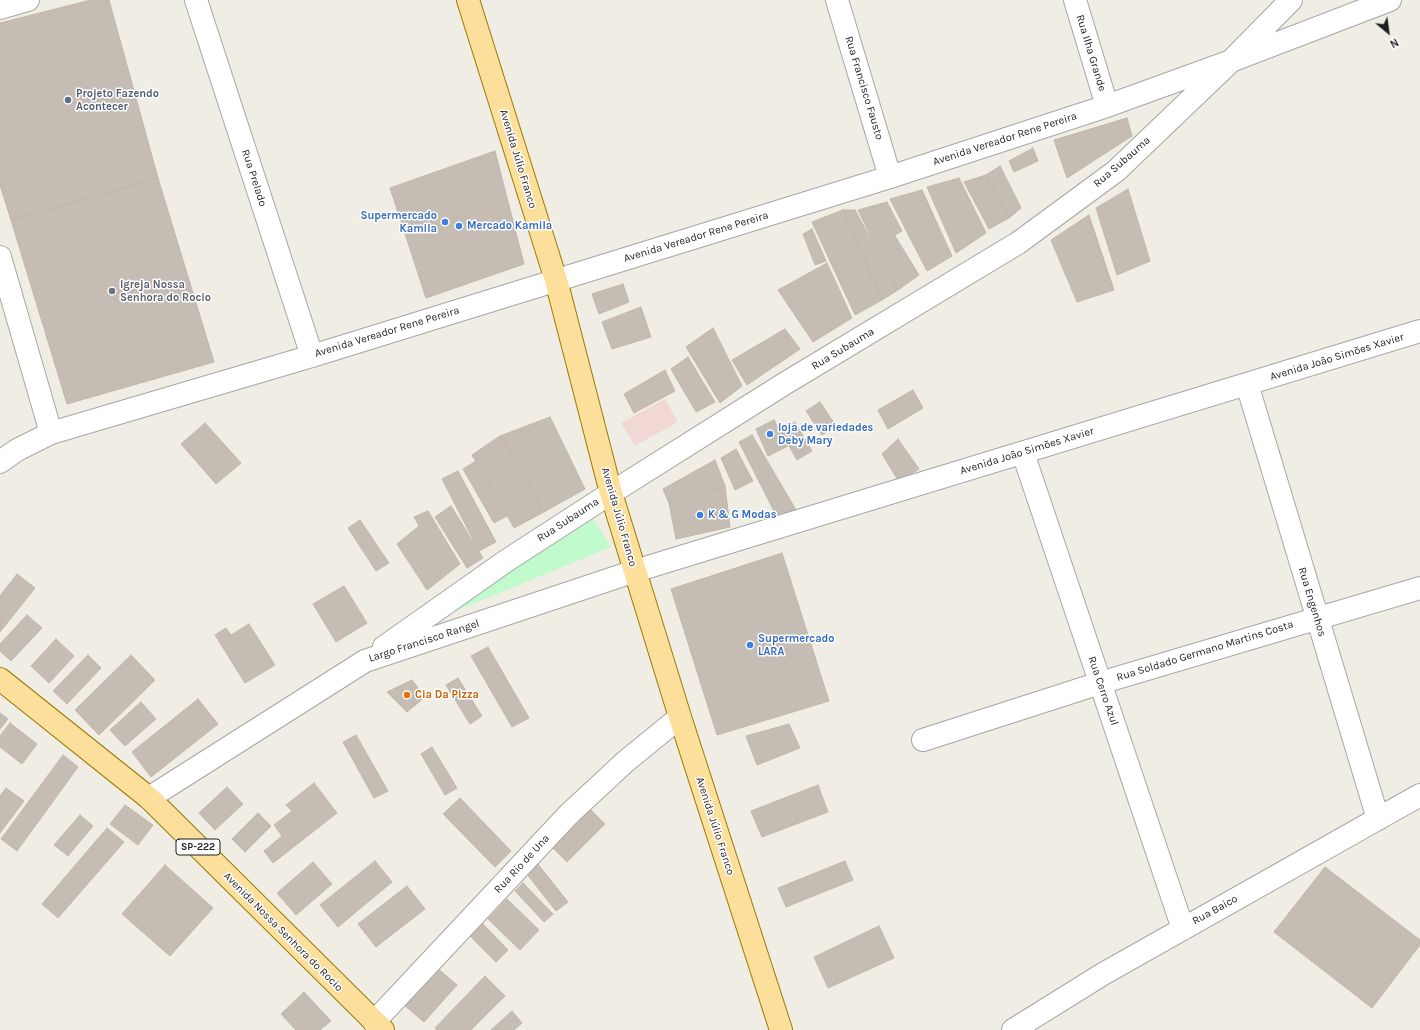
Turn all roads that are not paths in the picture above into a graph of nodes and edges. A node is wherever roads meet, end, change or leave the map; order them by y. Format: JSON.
{"nodes":[{"id":1,"x":28,"y":0,"type":"edge"},
{"id":2,"x":196,"y":0,"type":"edge"},
{"id":3,"x":468,"y":0,"type":"edge"},
{"id":4,"x":837,"y":0,"type":"edge"},
{"id":5,"x":1075,"y":0,"type":"edge"},
{"id":6,"x":1291,"y":0,"type":"edge"},
{"id":7,"x":1390,"y":0,"type":"edge"},
{"id":8,"x":0,"y":8,"type":"edge"},
{"id":9,"x":1231,"y":61,"type":"junction"},
{"id":10,"x":1106,"y":106,"type":"junction"},
{"id":11,"x":890,"y":177,"type":"junction"},
{"id":12,"x":0,"y":257,"type":"edge"},
{"id":13,"x":556,"y":280,"type":"junction"},
{"id":14,"x":1420,"y":331,"type":"edge"},
{"id":15,"x":312,"y":356,"type":"junction"},
{"id":16,"x":1247,"y":384,"type":"junction"},
{"id":17,"x":51,"y":433,"type":"junction"},
{"id":18,"x":1023,"y":453,"type":"junction"},
{"id":19,"x":0,"y":462,"type":"edge"},
{"id":20,"x":611,"y":493,"type":"junction"},
{"id":21,"x":635,"y":571,"type":"junction"},
{"id":22,"x":1420,"y":588,"type":"edge"},
{"id":23,"x":1317,"y":618,"type":"junction"},
{"id":24,"x":365,"y":661,"type":"junction"},
{"id":25,"x":0,"y":679,"type":"edge"},
{"id":26,"x":1100,"y":683,"type":"junction"},
{"id":27,"x":680,"y":716,"type":"junction"},
{"id":28,"x":923,"y":740,"type":"dead end"},
{"id":29,"x":1420,"y":795,"type":"edge"},
{"id":30,"x":150,"y":798,"type":"junction"},
{"id":31,"x":1378,"y":819,"type":"junction"},
{"id":32,"x":1183,"y":929,"type":"junction"},
{"id":33,"x":379,"y":1026,"type":"edge"},
{"id":34,"x":781,"y":1030,"type":"edge"},
{"id":35,"x":1013,"y":1030,"type":"edge"}],
"edges":[{"from":1,"to":8,"type":"street"},
{"from":2,"to":15,"type":"street","name":"Rua Prelado"},
{"from":3,"to":13,"type":"main road","name":"Avenida Júlio Franco"},
{"from":4,"to":11,"type":"street","name":"Rua Francisco Fausto"},
{"from":5,"to":10,"type":"street","name":"Rua Ilha Grande"},
{"from":6,"to":9,"type":"street","name":"Rua Subauma"},
{"from":7,"to":9,"type":"street","name":"Avenida Vereador Rene Pereira"},
{"from":9,"to":10,"type":"street","name":"Avenida Vereador Rene Pereira"},
{"from":9,"to":20,"type":"street","name":"Rua Subauma"},
{"from":10,"to":11,"type":"street","name":"Avenida Vereador Rene Pereira"},
{"from":11,"to":13,"type":"street","name":"Avenida Vereador Rene Pereira"},
{"from":12,"to":17,"type":"street"},
{"from":13,"to":15,"type":"street","name":"Avenida Vereador Rene Pereira"},
{"from":13,"to":20,"type":"main road","name":"Avenida Júlio Franco"},
{"from":14,"to":16,"type":"street","name":"Avenida João Simões Xavier"},
{"from":15,"to":17,"type":"street","name":"Avenida Vereador Rene Pereira"},
{"from":16,"to":18,"type":"street","name":"Avenida João Simões Xavier"},
{"from":16,"to":23,"type":"street","name":"Rua Engenhos"},
{"from":17,"to":19,"type":"street","name":"Avenida Vereador Rene Pereira"},
{"from":18,"to":21,"type":"street","name":"Avenida João Simões Xavier"},
{"from":18,"to":26,"type":"street","name":"Rua Cerro Azul"},
{"from":20,"to":21,"type":"main road","name":"Avenida Júlio Franco"},
{"from":20,"to":24,"type":"street","name":"Rua Subauma"},
{"from":21,"to":24,"type":"street","name":"Largo Francisco Rangel"},
{"from":21,"to":27,"type":"main road","name":"Avenida Júlio Franco"},
{"from":22,"to":23,"type":"street","name":"Rua Soldado Germano Martins Costa"},
{"from":23,"to":26,"type":"street","name":"Rua Soldado Germano Martins Costa"},
{"from":23,"to":31,"type":"street","name":"Rua Engenhos"},
{"from":24,"to":30,"type":"street","name":"Largo Francisco Rangel"},
{"from":25,"to":30,"type":"main road","name":"Avenida Nossa Senhora do Rocio","number":"SP-222"},
{"from":26,"to":28,"type":"street","name":"Rua Soldado Germano Martins Costa"},
{"from":26,"to":32,"type":"street","name":"Rua Cerro Azul"},
{"from":27,"to":33,"type":"street","name":"Rua Rio de Una"},
{"from":27,"to":34,"type":"main road","name":"Avenida Júlio Franco"},
{"from":29,"to":31,"type":"street","name":"Rua Baico"},
{"from":30,"to":33,"type":"main road","name":"Avenida Nossa Senhora do Rocio","number":"SP-222"},
{"from":31,"to":32,"type":"street","name":"Rua Baico"},
{"from":32,"to":35,"type":"street","name":"Rua Baico"}]}
